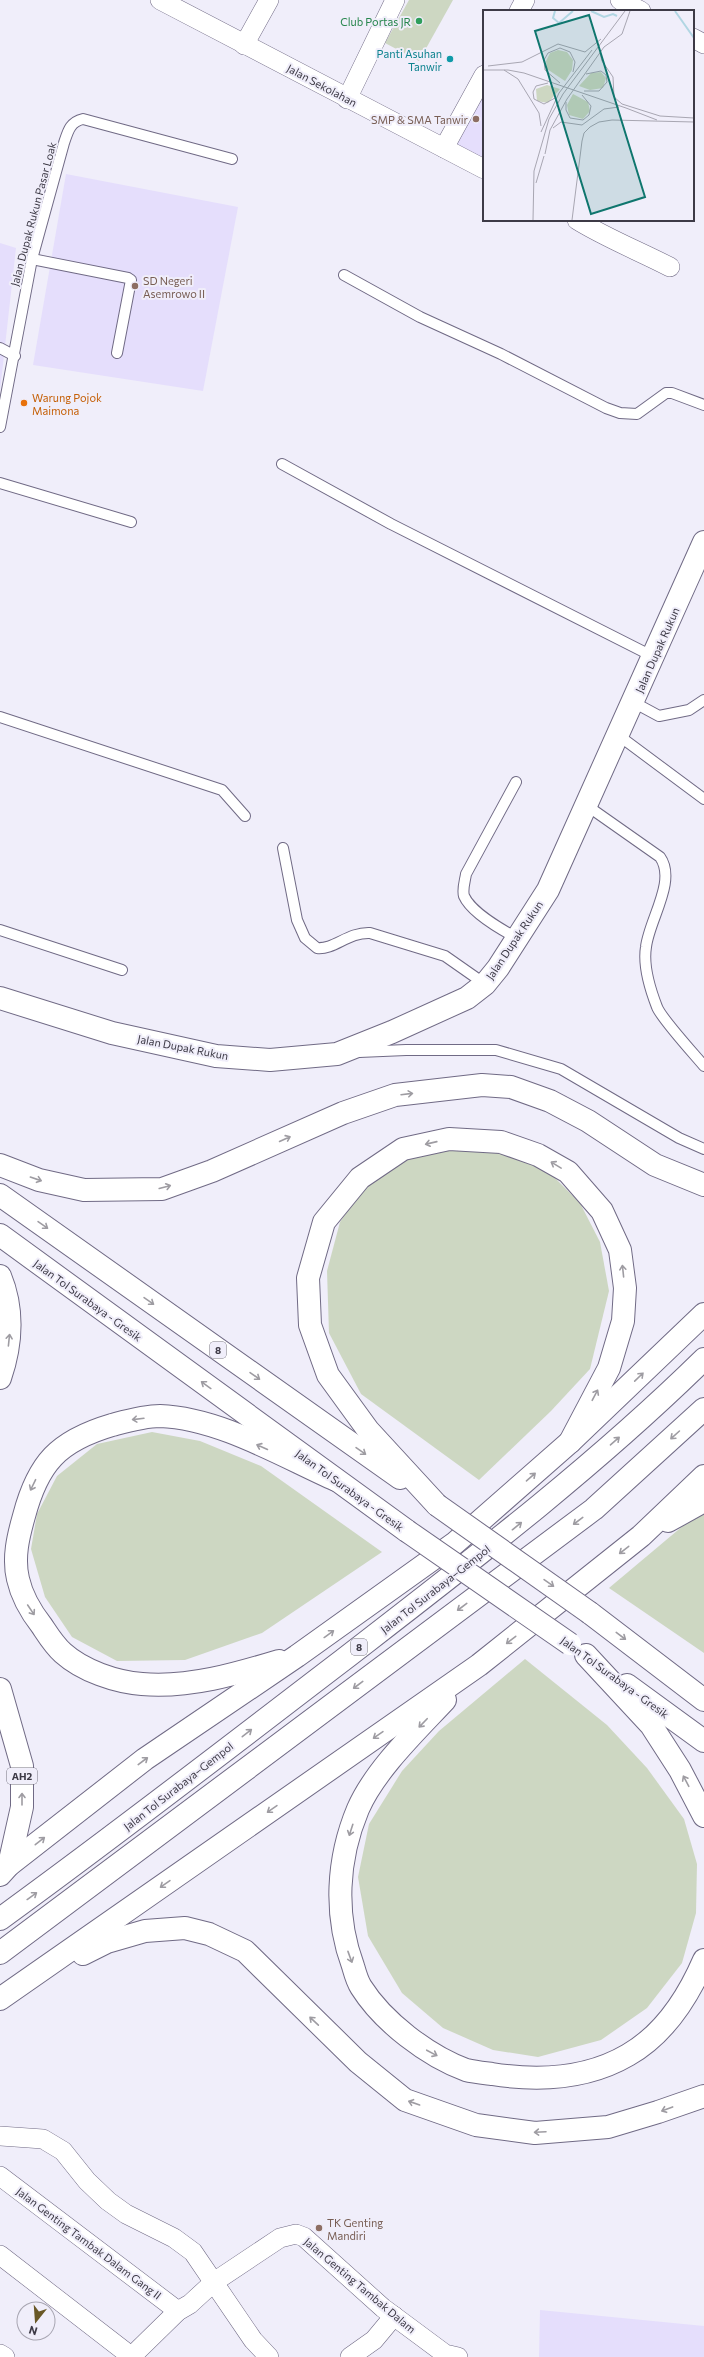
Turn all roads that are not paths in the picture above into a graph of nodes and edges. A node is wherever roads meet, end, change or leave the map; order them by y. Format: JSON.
{"nodes":[{"id":1,"x":160,"y":0,"type":"edge"},
{"id":2,"x":269,"y":0,"type":"edge"},
{"id":3,"x":395,"y":0,"type":"edge"},
{"id":4,"x":525,"y":0,"type":"edge"},
{"id":5,"x":620,"y":0,"type":"edge"},
{"id":6,"x":520,"y":10,"type":"edge"},
{"id":7,"x":639,"y":10,"type":"edge"},
{"id":8,"x":694,"y":39,"type":"edge"},
{"id":9,"x":704,"y":44,"type":"edge"},
{"id":10,"x":244,"y":45,"type":"junction"},
{"id":11,"x":483,"y":77,"type":"edge"},
{"id":12,"x":347,"y":99,"type":"junction"},
{"id":13,"x":444,"y":148,"type":"junction"},
{"id":14,"x":232,"y":159,"type":"dead end"},
{"id":15,"x":483,"y":168,"type":"edge"},
{"id":16,"x":581,"y":221,"type":"edge"},
{"id":17,"x":596,"y":225,"type":"edge"},
{"id":18,"x":32,"y":259,"type":"junction"},
{"id":19,"x":670,"y":267,"type":"dead end"},
{"id":20,"x":344,"y":275,"type":"dead end"},
{"id":21,"x":0,"y":348,"type":"edge"},
{"id":22,"x":117,"y":353,"type":"dead end"},
{"id":23,"x":15,"y":356,"type":"junction"},
{"id":24,"x":704,"y":405,"type":"edge"},
{"id":25,"x":0,"y":427,"type":"edge"},
{"id":26,"x":282,"y":464,"type":"dead end"},
{"id":27,"x":0,"y":482,"type":"edge"},
{"id":28,"x":131,"y":522,"type":"dead end"},
{"id":29,"x":704,"y":542,"type":"edge"},
{"id":30,"x":654,"y":657,"type":"junction"},
{"id":31,"x":704,"y":700,"type":"edge"},
{"id":32,"x":633,"y":702,"type":"junction"},
{"id":33,"x":0,"y":717,"type":"edge"},
{"id":34,"x":618,"y":735,"type":"junction"},
{"id":35,"x":516,"y":782,"type":"dead end"},
{"id":36,"x":704,"y":799,"type":"edge"},
{"id":37,"x":586,"y":805,"type":"junction"},
{"id":38,"x":245,"y":816,"type":"dead end"},
{"id":39,"x":283,"y":848,"type":"dead end"},
{"id":40,"x":0,"y":930,"type":"edge"},
{"id":41,"x":517,"y":938,"type":"junction"},
{"id":42,"x":122,"y":970,"type":"dead end"},
{"id":43,"x":485,"y":984,"type":"junction"},
{"id":44,"x":0,"y":998,"type":"edge"},
{"id":45,"x":337,"y":1054,"type":"junction"},
{"id":46,"x":704,"y":1066,"type":"edge"},
{"id":47,"x":704,"y":1150,"type":"edge"},
{"id":48,"x":0,"y":1165,"type":"edge"},
{"id":49,"x":704,"y":1185,"type":"edge"},
{"id":50,"x":0,"y":1195,"type":"edge"},
{"id":51,"x":0,"y":1235,"type":"edge"},
{"id":52,"x":0,"y":1276,"type":"edge"},
{"id":53,"x":704,"y":1314,"type":"edge"},
{"id":54,"x":704,"y":1359,"type":"edge"},
{"id":55,"x":0,"y":1378,"type":"edge"},
{"id":56,"x":704,"y":1409,"type":"edge"},
{"id":57,"x":570,"y":1442,"type":"junction"},
{"id":58,"x":704,"y":1476,"type":"edge"},
{"id":59,"x":336,"y":1480,"type":"junction"},
{"id":60,"x":704,"y":1501,"type":"edge"},
{"id":61,"x":437,"y":1505,"type":"junction"},
{"id":62,"x":641,"y":1536,"type":"junction"},
{"id":63,"x":578,"y":1650,"type":"junction"},
{"id":64,"x":297,"y":1656,"type":"junction"},
{"id":65,"x":479,"y":1665,"type":"junction"},
{"id":66,"x":677,"y":1679,"type":"junction"},
{"id":67,"x":0,"y":1689,"type":"edge"},
{"id":68,"x":704,"y":1689,"type":"edge"},
{"id":69,"x":704,"y":1700,"type":"edge"},
{"id":70,"x":704,"y":1741,"type":"edge"},
{"id":71,"x":704,"y":1816,"type":"edge"},
{"id":72,"x":5,"y":1870,"type":"edge"},
{"id":73,"x":0,"y":1919,"type":"edge"},
{"id":74,"x":0,"y":1953,"type":"edge"},
{"id":75,"x":704,"y":1960,"type":"edge"},
{"id":76,"x":0,"y":1998,"type":"edge"},
{"id":77,"x":0,"y":2002,"type":"edge"},
{"id":78,"x":704,"y":2096,"type":"edge"},
{"id":79,"x":0,"y":2136,"type":"edge"},
{"id":80,"x":0,"y":2176,"type":"edge"},
{"id":81,"x":0,"y":2255,"type":"edge"},
{"id":82,"x":214,"y":2282,"type":"junction"},
{"id":83,"x":178,"y":2311,"type":"junction"},
{"id":84,"x":394,"y":2316,"type":"junction"},
{"id":85,"x":0,"y":2354,"type":"edge"},
{"id":86,"x":5,"y":2357,"type":"edge"},
{"id":87,"x":132,"y":2357,"type":"edge"},
{"id":88,"x":269,"y":2357,"type":"edge"},
{"id":89,"x":350,"y":2357,"type":"edge"},
{"id":90,"x":458,"y":2357,"type":"edge"}],
"edges":[{"from":1,"to":10,"type":"street","name":"Jalan Sekolahan"},
{"from":2,"to":10,"type":"street"},
{"from":3,"to":12,"type":"street"},
{"from":4,"to":6,"type":"street"},
{"from":5,"to":7,"type":"street"},
{"from":8,"to":9,"type":"street"},
{"from":10,"to":12,"type":"street","name":"Jalan Sekolahan"},
{"from":11,"to":13,"type":"street"},
{"from":12,"to":13,"type":"street","name":"Jalan Sekolahan"},
{"from":13,"to":15,"type":"street","name":"Jalan Sekolahan"},
{"from":14,"to":18,"type":"lane","name":"Jalan Dupak Rukun Pasar Loak"},
{"from":16,"to":17,"type":"street"},
{"from":17,"to":19,"type":"street"},
{"from":18,"to":22,"type":"lane"},
{"from":18,"to":23,"type":"lane","name":"Jalan Dupak Rukun Pasar Loak"},
{"from":20,"to":24,"type":"lane"},
{"from":21,"to":23,"type":"lane"},
{"from":23,"to":25,"type":"lane","name":"Jalan Dupak Rukun Pasar Loak"},
{"from":26,"to":30,"type":"lane"},
{"from":27,"to":28,"type":"lane"},
{"from":29,"to":30,"type":"main road","name":"Jalan Dupak Rukun"},
{"from":30,"to":32,"type":"main road","name":"Jalan Dupak Rukun"},
{"from":31,"to":32,"type":"lane"},
{"from":32,"to":34,"type":"main road","name":"Jalan Dupak Rukun"},
{"from":33,"to":38,"type":"lane"},
{"from":34,"to":36,"type":"lane"},
{"from":34,"to":37,"type":"main road","name":"Jalan Dupak Rukun"},
{"from":35,"to":41,"type":"lane"},
{"from":37,"to":41,"type":"main road","name":"Jalan Dupak Rukun"},
{"from":37,"to":46,"type":"lane"},
{"from":39,"to":43,"type":"lane"},
{"from":40,"to":42,"type":"lane"},
{"from":41,"to":43,"type":"main road","name":"Jalan Dupak Rukun"},
{"from":43,"to":45,"type":"main road","name":"Jalan Dupak Rukun"},
{"from":44,"to":45,"type":"main road","name":"Jalan Dupak Rukun"},
{"from":45,"to":47,"type":"lane"},
{"from":48,"to":49,"type":"main road","one_way":true},
{"from":50,"to":61,"type":"main road","number":"8","one_way":true},
{"from":59,"to":51,"type":"main road","name":"Jalan Tol Surabaya - Gresik","one_way":true},
{"from":55,"to":52,"type":"main road","one_way":true},
{"from":57,"to":53,"type":"main road","one_way":true},
{"from":73,"to":54,"type":"main road","name":"Jalan Tol Surabaya–Gempol","number":"8","one_way":true},
{"from":56,"to":74,"type":"main road","one_way":true},
{"from":57,"to":61,"type":"main road","one_way":true},
{"from":64,"to":57,"type":"main road","one_way":true},
{"from":58,"to":62,"type":"main road"},
{"from":59,"to":63,"type":"main road","name":"Jalan Tol Surabaya - Gresik","bridge":true},
{"from":59,"to":64,"type":"main road","one_way":true},
{"from":60,"to":62,"type":"main road"},
{"from":61,"to":66,"type":"main road","number":"8","one_way":true,"bridge":true},
{"from":62,"to":65,"type":"main road","one_way":true},
{"from":63,"to":70,"type":"main road","name":"Jalan Tol Surabaya - Gresik"},
{"from":71,"to":63,"type":"main road","one_way":true},
{"from":72,"to":64,"type":"main road","one_way":true},
{"from":65,"to":75,"type":"main road","one_way":true},
{"from":65,"to":76,"type":"main road","one_way":true},
{"from":66,"to":68,"type":"main road"},
{"from":66,"to":69,"type":"main road","number":"8"},
{"from":72,"to":67,"type":"main road","number":"AH2","one_way":true},
{"from":78,"to":77,"type":"main road","one_way":true},
{"from":79,"to":82,"type":"street"},
{"from":80,"to":83,"type":"street","name":"Jalan Genting Tambak Dalam Gang II"},
{"from":81,"to":87,"type":"street"},
{"from":82,"to":83,"type":"street","name":"Jalan Genting Tambak Dalam"},
{"from":82,"to":84,"type":"street","name":"Jalan Genting Tambak Dalam"},
{"from":82,"to":88,"type":"street"},
{"from":83,"to":87,"type":"street","name":"Jalan Genting Tambak Dalam"},
{"from":84,"to":89,"type":"street"},
{"from":84,"to":90,"type":"street","name":"Jalan Genting Tambak Dalam"},
{"from":85,"to":86,"type":"street"}]}
